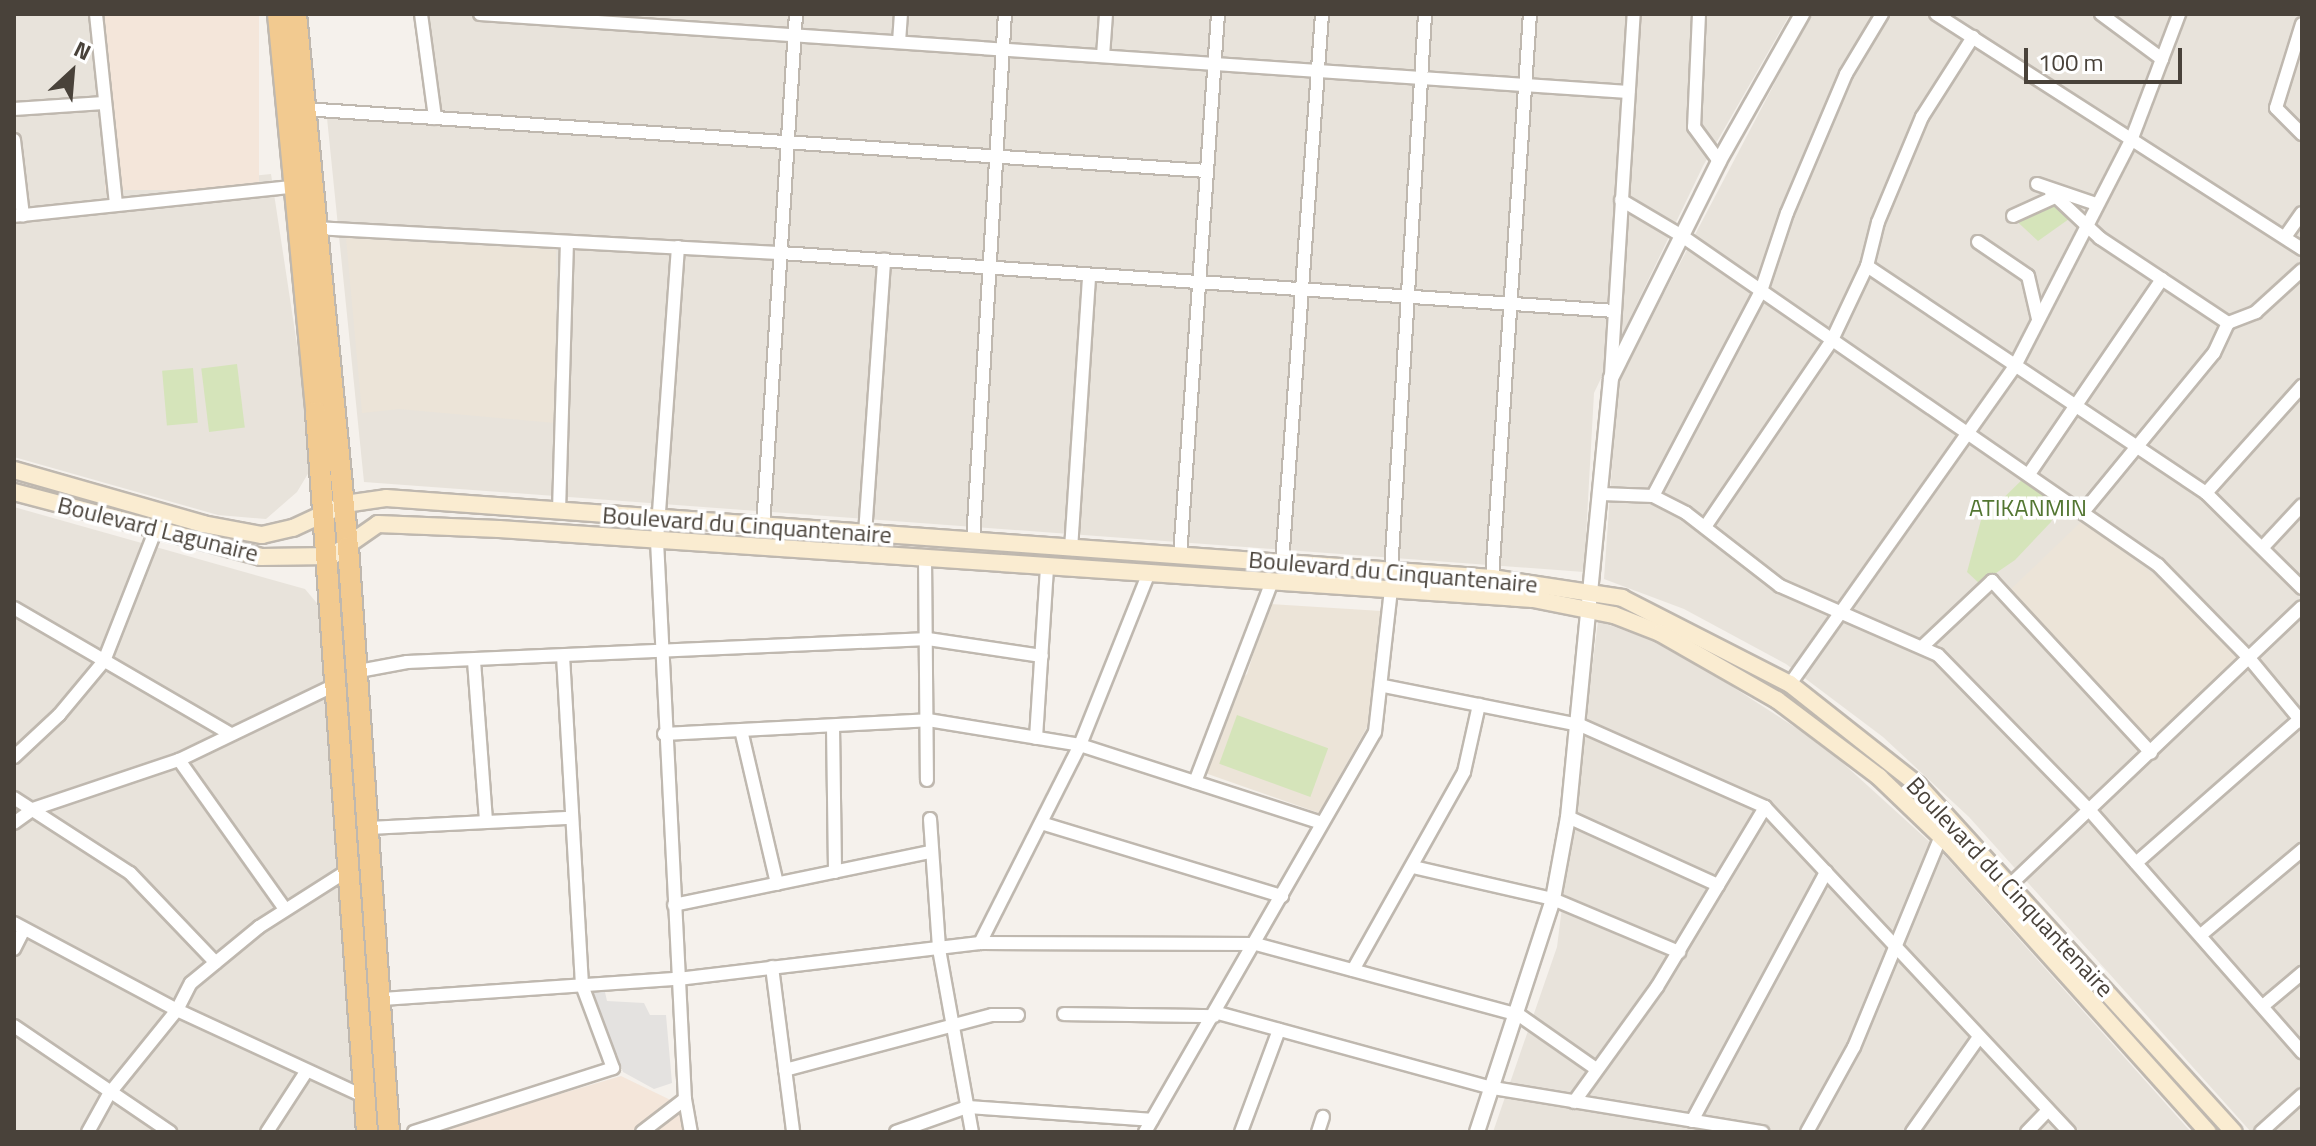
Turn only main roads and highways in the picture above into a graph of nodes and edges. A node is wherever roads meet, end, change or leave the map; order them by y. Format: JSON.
{"nodes":[{"id":1,"x":278,"y":14,"type":"edge"},
{"id":2,"x":296,"y":14,"type":"edge"},
{"id":3,"x":14,"y":470,"type":"edge"},
{"id":4,"x":14,"y":492,"type":"edge"},
{"id":5,"x":345,"y":504,"type":"junction"},
{"id":6,"x":323,"y":514,"type":"junction"},
{"id":7,"x":348,"y":547,"type":"junction"},
{"id":8,"x":327,"y":556,"type":"junction"},
{"id":9,"x":1391,"y":580,"type":"junction"},
{"id":10,"x":367,"y":1132,"type":"edge"},
{"id":11,"x":389,"y":1132,"type":"edge"},
{"id":12,"x":2208,"y":1132,"type":"edge"},
{"id":13,"x":2234,"y":1132,"type":"edge"}],
"edges":[{"from":1,"to":6,"type":"highway"},
{"from":2,"to":5,"type":"highway"},
{"from":3,"to":6,"type":"main road","name":"Boulevard Lagunaire"},
{"from":4,"to":8,"type":"main road","name":"Boulevard Lagunaire"},
{"from":5,"to":6,"type":"main road","name":"Boulevard Lagunaire"},
{"from":5,"to":7,"type":"highway"},
{"from":5,"to":9,"type":"main road","name":"Boulevard du Cinquantenaire"},
{"from":6,"to":8,"type":"highway"},
{"from":7,"to":8,"type":"main road","name":"Boulevard Lagunaire"},
{"from":7,"to":9,"type":"main road","name":"Boulevard du Cinquantenaire"},
{"from":7,"to":11,"type":"highway"},
{"from":8,"to":10,"type":"highway"},
{"from":9,"to":12,"type":"main road","name":"Boulevard du Cinquantenaire"},
{"from":9,"to":13,"type":"main road","name":"Boulevard du Cinquantenaire"}]}
